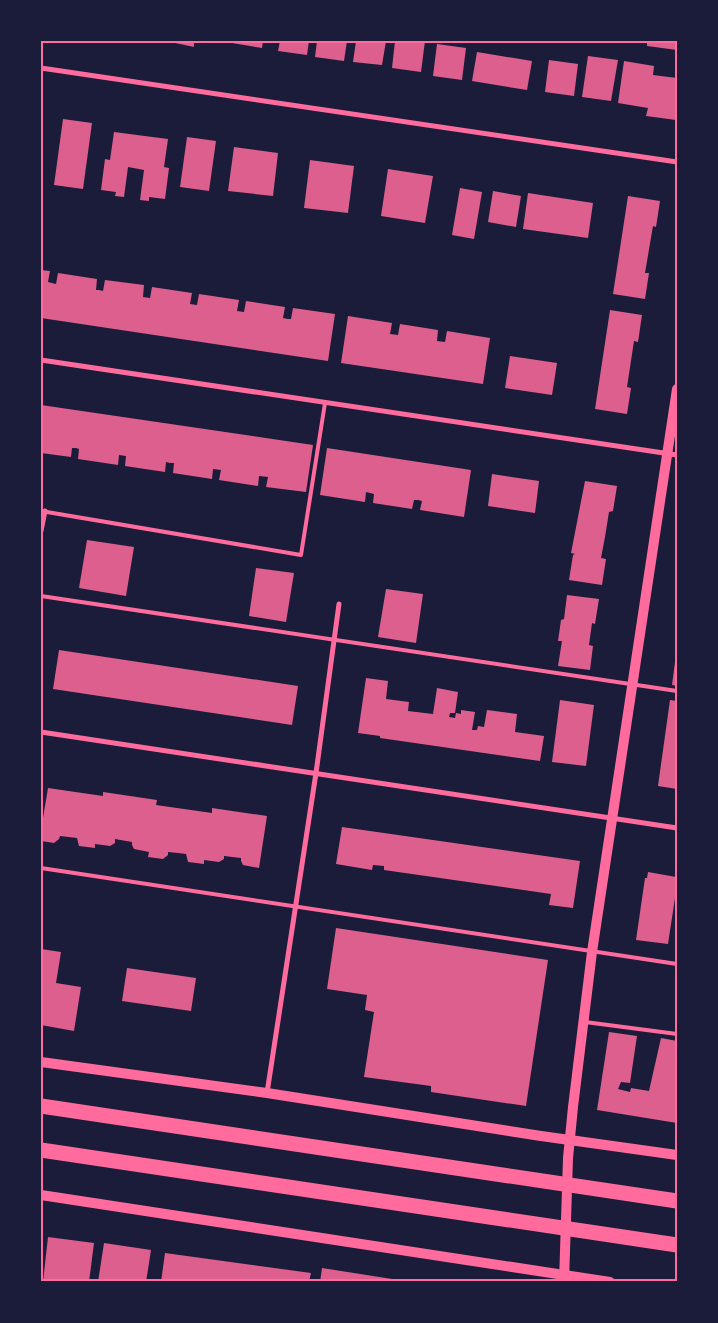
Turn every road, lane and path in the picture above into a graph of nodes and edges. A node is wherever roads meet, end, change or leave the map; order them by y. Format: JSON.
{"nodes":[{"id":1,"x":41,"y":68,"type":"edge"},
{"id":2,"x":677,"y":162,"type":"edge"},
{"id":3,"x":41,"y":360,"type":"edge"},
{"id":4,"x":677,"y":389,"type":"edge"},
{"id":5,"x":325,"y":403,"type":"junction"},
{"id":6,"x":672,"y":454,"type":"edge"},
{"id":7,"x":43,"y":511,"type":"edge"},
{"id":8,"x":41,"y":531,"type":"edge"},
{"id":9,"x":41,"y":596,"type":"edge"},
{"id":10,"x":339,"y":604,"type":"dead end"},
{"id":11,"x":335,"y":640,"type":"junction"},
{"id":12,"x":632,"y":684,"type":"junction"},
{"id":13,"x":677,"y":691,"type":"edge"},
{"id":14,"x":41,"y":732,"type":"edge"},
{"id":15,"x":316,"y":773,"type":"junction"},
{"id":16,"x":613,"y":818,"type":"junction"},
{"id":17,"x":677,"y":828,"type":"edge"},
{"id":18,"x":41,"y":868,"type":"edge"},
{"id":19,"x":296,"y":907,"type":"junction"},
{"id":20,"x":592,"y":952,"type":"junction"},
{"id":21,"x":677,"y":964,"type":"edge"},
{"id":22,"x":583,"y":1022,"type":"junction"},
{"id":23,"x":677,"y":1034,"type":"edge"},
{"id":24,"x":41,"y":1062,"type":"edge"},
{"id":25,"x":267,"y":1092,"type":"junction"},
{"id":26,"x":41,"y":1106,"type":"edge"},
{"id":27,"x":570,"y":1140,"type":"junction"},
{"id":28,"x":41,"y":1150,"type":"edge"},
{"id":29,"x":677,"y":1155,"type":"edge"},
{"id":30,"x":41,"y":1195,"type":"edge"},
{"id":31,"x":677,"y":1201,"type":"edge"},
{"id":32,"x":677,"y":1245,"type":"edge"},
{"id":33,"x":564,"y":1278,"type":"edge"},
{"id":34,"x":610,"y":1282,"type":"edge"}],
"edges":[{"from":1,"to":2,"type":"street"},
{"from":3,"to":5,"type":"street"},
{"from":4,"to":6,"type":"main road"},
{"from":5,"to":6,"type":"street"},
{"from":5,"to":7,"type":"lane"},
{"from":6,"to":12,"type":"main road"},
{"from":7,"to":8,"type":"street"},
{"from":9,"to":11,"type":"lane"},
{"from":10,"to":11,"type":"street"},
{"from":11,"to":12,"type":"lane"},
{"from":11,"to":15,"type":"street"},
{"from":12,"to":13,"type":"lane"},
{"from":12,"to":16,"type":"main road"},
{"from":14,"to":15,"type":"street"},
{"from":15,"to":16,"type":"street"},
{"from":15,"to":19,"type":"street"},
{"from":16,"to":17,"type":"street"},
{"from":16,"to":20,"type":"main road"},
{"from":18,"to":19,"type":"lane"},
{"from":19,"to":20,"type":"lane"},
{"from":19,"to":25,"type":"street"},
{"from":20,"to":21,"type":"lane"},
{"from":20,"to":22,"type":"main road"},
{"from":22,"to":23,"type":"lane"},
{"from":22,"to":27,"type":"main road"},
{"from":24,"to":25,"type":"main road"},
{"from":25,"to":27,"type":"main road"},
{"from":26,"to":31,"type":"highway"},
{"from":27,"to":29,"type":"main road"},
{"from":27,"to":33,"type":"main road"},
{"from":28,"to":32,"type":"highway"},
{"from":30,"to":33,"type":"main road"},
{"from":33,"to":34,"type":"main road"}]}
